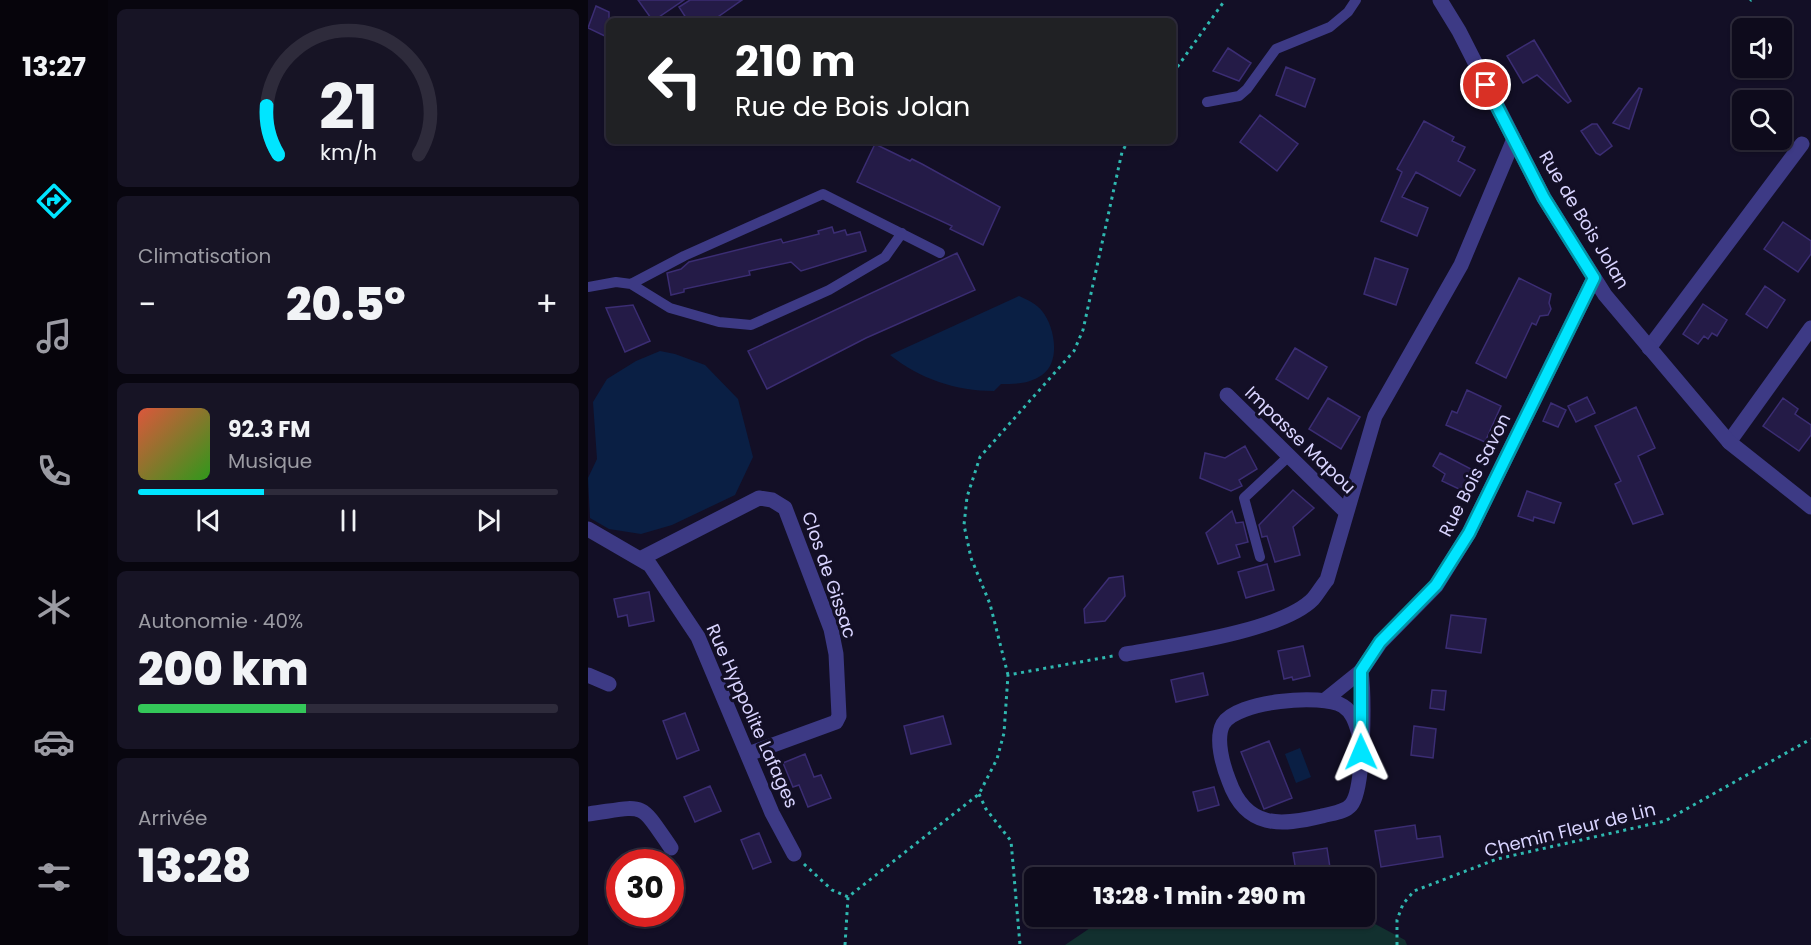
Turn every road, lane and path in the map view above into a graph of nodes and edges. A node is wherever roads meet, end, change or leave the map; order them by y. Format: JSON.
{"nodes":[{"id":1,"x":1225,"y":0,"type":"edge"},
{"id":2,"x":1356,"y":0,"type":"edge"},
{"id":3,"x":1440,"y":0,"type":"edge"},
{"id":4,"x":1176,"y":69,"type":"edge"},
{"id":5,"x":1207,"y":102,"type":"dead end"},
{"id":6,"x":1514,"y":139,"type":"junction"},
{"id":7,"x":1126,"y":144,"type":"edge"},
{"id":8,"x":1802,"y":144,"type":"dead end"},
{"id":9,"x":902,"y":233,"type":"junction"},
{"id":10,"x":940,"y":253,"type":"dead end"},
{"id":11,"x":1594,"y":278,"type":"junction"},
{"id":12,"x":631,"y":284,"type":"junction"},
{"id":13,"x":588,"y":287,"type":"edge"},
{"id":14,"x":1811,"y":328,"type":"edge"},
{"id":15,"x":1649,"y":348,"type":"junction"},
{"id":16,"x":1227,"y":395,"type":"dead end"},
{"id":17,"x":1729,"y":442,"type":"junction"},
{"id":18,"x":1289,"y":456,"type":"junction"},
{"id":19,"x":1811,"y":507,"type":"edge"},
{"id":20,"x":1346,"y":512,"type":"junction"},
{"id":21,"x":588,"y":529,"type":"edge"},
{"id":22,"x":1260,"y":557,"type":"dead end"},
{"id":23,"x":640,"y":559,"type":"junction"},
{"id":24,"x":1126,"y":654,"type":"joint"},
{"id":25,"x":1361,"y":671,"type":"junction"},
{"id":26,"x":588,"y":675,"type":"edge"},
{"id":27,"x":1008,"y":675,"type":"junction"},
{"id":28,"x":609,"y":684,"type":"dead end"},
{"id":29,"x":1325,"y":700,"type":"junction"},
{"id":30,"x":1360,"y":737,"type":"junction"},
{"id":31,"x":1811,"y":739,"type":"edge"},
{"id":32,"x":748,"y":754,"type":"junction"},
{"id":33,"x":980,"y":794,"type":"junction"},
{"id":34,"x":588,"y":814,"type":"edge"},
{"id":35,"x":671,"y":848,"type":"dead end"},
{"id":36,"x":794,"y":854,"type":"joint"},
{"id":37,"x":848,"y":897,"type":"junction"},
{"id":38,"x":845,"y":945,"type":"edge"},
{"id":39,"x":1020,"y":945,"type":"edge"},
{"id":40,"x":1397,"y":945,"type":"edge"}],
"edges":[{"from":1,"to":4,"type":"path"},
{"from":2,"to":5,"type":"lane"},
{"from":3,"to":6,"type":"street","name":"Rue de Bois Jolan"},
{"from":6,"to":11,"type":"street","name":"Rue de Bois Jolan"},
{"from":6,"to":20,"type":"street"},
{"from":7,"to":27,"type":"path"},
{"from":8,"to":15,"type":"street"},
{"from":9,"to":10,"type":"lane"},
{"from":9,"to":12,"type":"lane"},
{"from":9,"to":12,"type":"lane"},
{"from":11,"to":15,"type":"street","name":"Rue de Bois Jolan"},
{"from":11,"to":25,"type":"street","name":"Rue Bois Savon"},
{"from":12,"to":13,"type":"lane"},
{"from":14,"to":17,"type":"street"},
{"from":15,"to":17,"type":"street","name":"Rue de Bois Jolan"},
{"from":16,"to":18,"type":"street","name":"Impasse Mapou"},
{"from":17,"to":19,"type":"street","name":"Rue de Bois Jolan"},
{"from":18,"to":20,"type":"street","name":"Impasse Mapou"},
{"from":18,"to":22,"type":"lane"},
{"from":20,"to":24,"type":"street"},
{"from":21,"to":23,"type":"street","name":"Rue Hyppolite Lafages"},
{"from":23,"to":32,"type":"street","name":"Rue Hyppolite Lafages"},
{"from":23,"to":32,"type":"street","name":"Clos de Gissac"},
{"from":24,"to":27,"type":"path"},
{"from":25,"to":29,"type":"street","name":"Rue Bois Savon"},
{"from":25,"to":30,"type":"street"},
{"from":26,"to":28,"type":"street"},
{"from":27,"to":33,"type":"path"},
{"from":29,"to":30,"type":"street"},
{"from":29,"to":30,"type":"street"},
{"from":31,"to":40,"type":"path","name":"Chemin Fleur de Lin"},
{"from":32,"to":36,"type":"street","name":"Rue Hyppolite Lafages"},
{"from":33,"to":37,"type":"path"},
{"from":33,"to":39,"type":"path"},
{"from":34,"to":35,"type":"street"},
{"from":36,"to":37,"type":"path"},
{"from":37,"to":38,"type":"path"}]}
